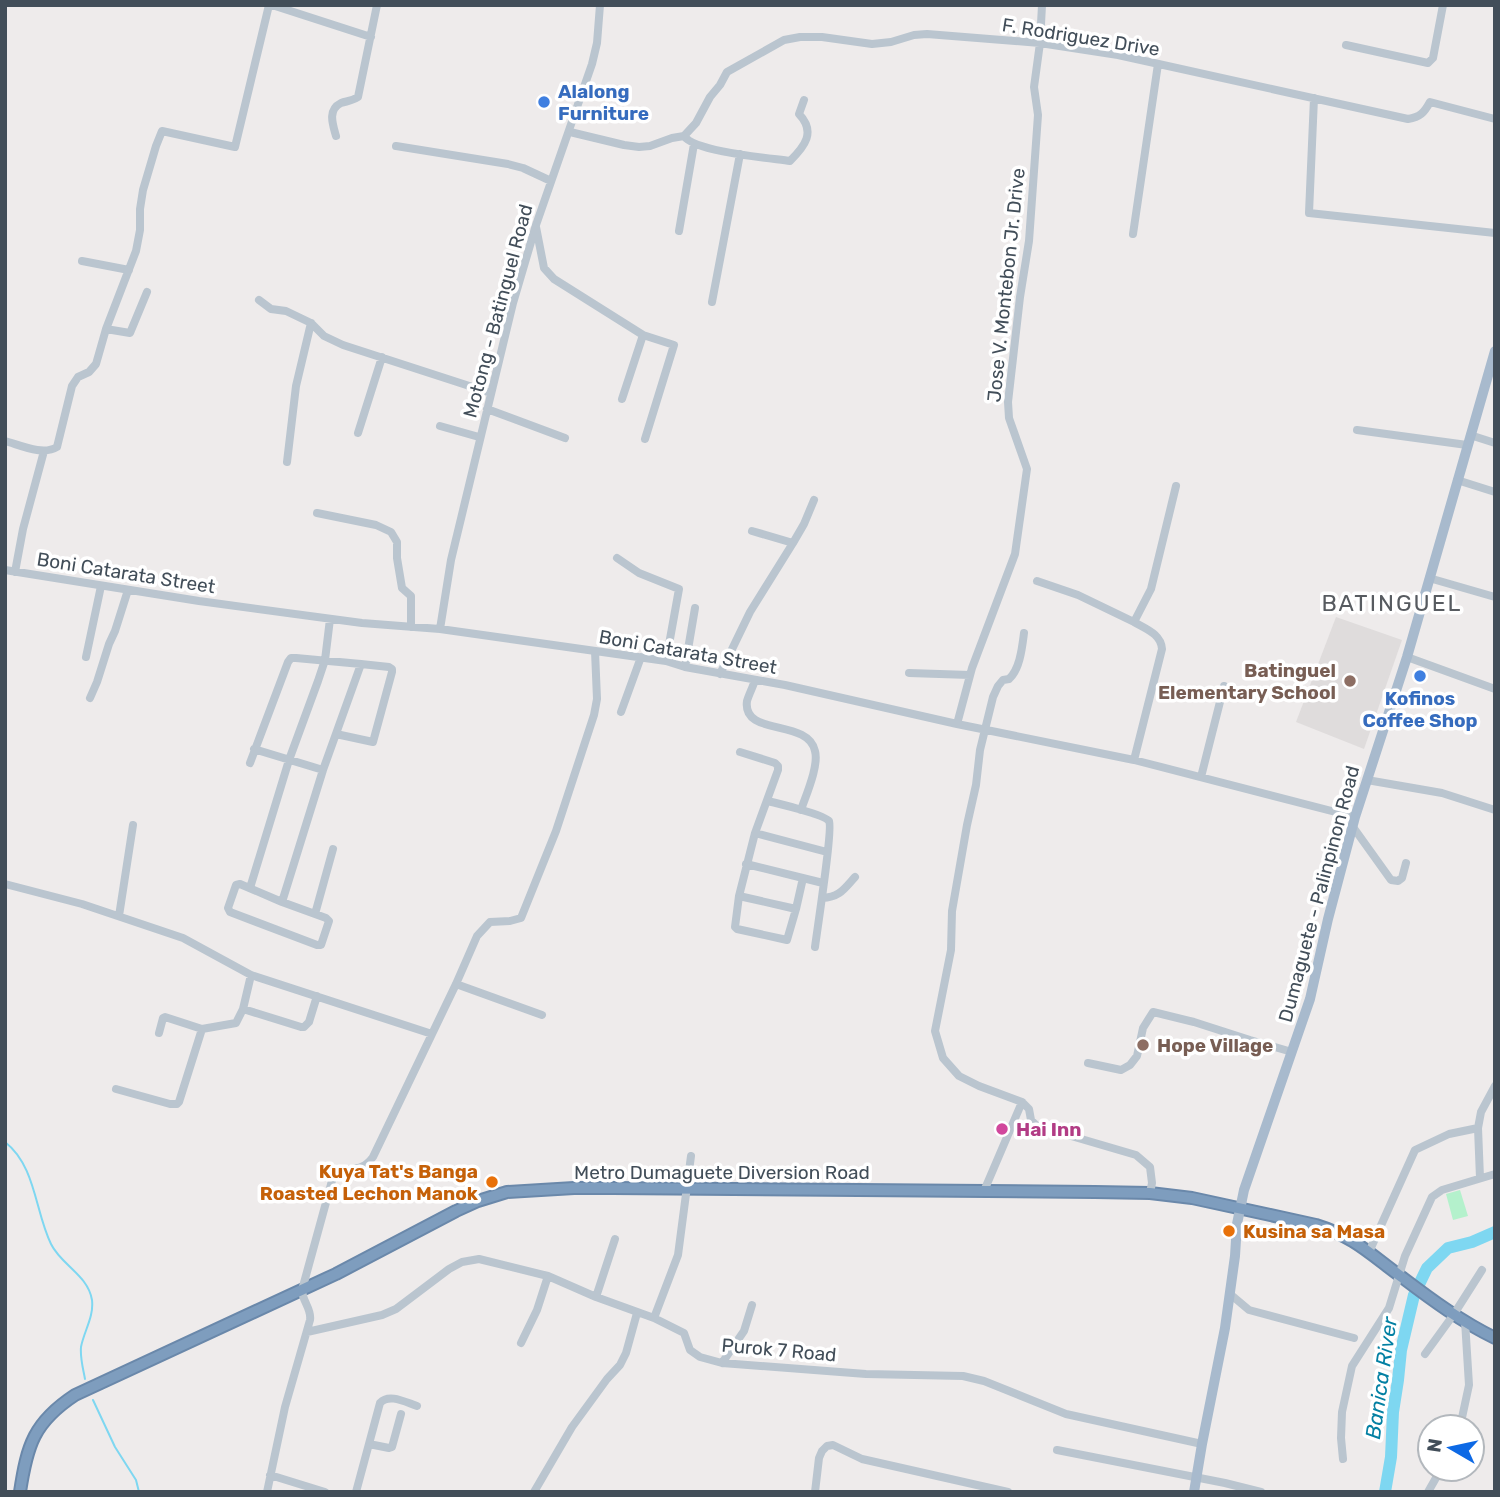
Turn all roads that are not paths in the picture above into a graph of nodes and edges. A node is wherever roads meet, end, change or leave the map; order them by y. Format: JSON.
{"nodes":[{"id":1,"x":270,"y":5,"type":"edge"},
{"id":2,"x":377,"y":5,"type":"edge"},
{"id":3,"x":600,"y":5,"type":"edge"},
{"id":4,"x":1042,"y":5,"type":"edge"},
{"id":5,"x":1443,"y":5,"type":"edge"},
{"id":6,"x":371,"y":37,"type":"junction"},
{"id":7,"x":1040,"y":43,"type":"junction"},
{"id":8,"x":1346,"y":45,"type":"dead end"},
{"id":9,"x":1158,"y":64,"type":"junction"},
{"id":10,"x":1314,"y":98,"type":"junction"},
{"id":11,"x":804,"y":100,"type":"dead end"},
{"id":12,"x":1495,"y":119,"type":"edge"},
{"id":13,"x":570,"y":132,"type":"junction"},
{"id":14,"x":336,"y":136,"type":"dead end"},
{"id":15,"x":684,"y":136,"type":"junction"},
{"id":16,"x":694,"y":144,"type":"junction"},
{"id":17,"x":396,"y":146,"type":"dead end"},
{"id":18,"x":740,"y":154,"type":"junction"},
{"id":19,"x":551,"y":181,"type":"junction"},
{"id":20,"x":536,"y":225,"type":"junction"},
{"id":21,"x":679,"y":231,"type":"dead end"},
{"id":22,"x":1495,"y":233,"type":"edge"},
{"id":23,"x":1133,"y":234,"type":"dead end"},
{"id":24,"x":82,"y":261,"type":"dead end"},
{"id":25,"x":129,"y":270,"type":"junction"},
{"id":26,"x":147,"y":292,"type":"dead end"},
{"id":27,"x":259,"y":300,"type":"dead end"},
{"id":28,"x":712,"y":302,"type":"dead end"},
{"id":29,"x":310,"y":323,"type":"junction"},
{"id":30,"x":106,"y":329,"type":"junction"},
{"id":31,"x":643,"y":335,"type":"junction"},
{"id":32,"x":1495,"y":351,"type":"edge"},
{"id":33,"x":382,"y":357,"type":"junction"},
{"id":34,"x":491,"y":393,"type":"junction"},
{"id":35,"x":622,"y":400,"type":"dead end"},
{"id":36,"x":486,"y":409,"type":"junction"},
{"id":37,"x":440,"y":426,"type":"dead end"},
{"id":38,"x":1357,"y":430,"type":"dead end"},
{"id":39,"x":358,"y":433,"type":"dead end"},
{"id":40,"x":479,"y":437,"type":"junction"},
{"id":41,"x":565,"y":438,"type":"dead end"},
{"id":42,"x":645,"y":439,"type":"dead end"},
{"id":43,"x":1469,"y":440,"type":"junction"},
{"id":44,"x":5,"y":441,"type":"edge"},
{"id":45,"x":1495,"y":443,"type":"edge"},
{"id":46,"x":44,"y":451,"type":"junction"},
{"id":47,"x":287,"y":462,"type":"dead end"},
{"id":48,"x":1457,"y":480,"type":"junction"},
{"id":49,"x":1176,"y":486,"type":"dead end"},
{"id":50,"x":1495,"y":492,"type":"edge"},
{"id":51,"x":814,"y":500,"type":"dead end"},
{"id":52,"x":317,"y":513,"type":"dead end"},
{"id":53,"x":752,"y":531,"type":"dead end"},
{"id":54,"x":793,"y":543,"type":"junction"},
{"id":55,"x":617,"y":558,"type":"dead end"},
{"id":56,"x":5,"y":570,"type":"edge"},
{"id":57,"x":15,"y":572,"type":"junction"},
{"id":58,"x":1429,"y":578,"type":"junction"},
{"id":59,"x":1037,"y":581,"type":"dead end"},
{"id":60,"x":101,"y":586,"type":"junction"},
{"id":61,"x":128,"y":590,"type":"junction"},
{"id":62,"x":1495,"y":597,"type":"edge"},
{"id":63,"x":695,"y":608,"type":"dead end"},
{"id":64,"x":330,"y":619,"type":"junction"},
{"id":65,"x":1134,"y":622,"type":"junction"},
{"id":66,"x":411,"y":627,"type":"junction"},
{"id":67,"x":440,"y":629,"type":"junction"},
{"id":68,"x":1024,"y":633,"type":"dead end"},
{"id":69,"x":595,"y":651,"type":"junction"},
{"id":70,"x":86,"y":657,"type":"dead end"},
{"id":71,"x":641,"y":657,"type":"junction"},
{"id":72,"x":1407,"y":657,"type":"junction"},
{"id":73,"x":324,"y":660,"type":"junction"},
{"id":74,"x":666,"y":661,"type":"junction"},
{"id":75,"x":361,"y":664,"type":"junction"},
{"id":76,"x":685,"y":667,"type":"junction"},
{"id":77,"x":909,"y":673,"type":"dead end"},
{"id":78,"x":720,"y":674,"type":"junction"},
{"id":79,"x":970,"y":675,"type":"junction"},
{"id":80,"x":755,"y":680,"type":"junction"},
{"id":81,"x":1224,"y":686,"type":"dead end"},
{"id":82,"x":1495,"y":689,"type":"edge"},
{"id":83,"x":90,"y":698,"type":"dead end"},
{"id":84,"x":621,"y":712,"type":"dead end"},
{"id":85,"x":957,"y":724,"type":"junction"},
{"id":86,"x":985,"y":729,"type":"junction"},
{"id":87,"x":335,"y":734,"type":"junction"},
{"id":88,"x":254,"y":750,"type":"junction"},
{"id":89,"x":740,"y":752,"type":"dead end"},
{"id":90,"x":289,"y":760,"type":"junction"},
{"id":91,"x":1134,"y":760,"type":"junction"},
{"id":92,"x":250,"y":763,"type":"dead end"},
{"id":93,"x":323,"y":770,"type":"junction"},
{"id":94,"x":1201,"y":777,"type":"junction"},
{"id":95,"x":1367,"y":780,"type":"junction"},
{"id":96,"x":767,"y":801,"type":"junction"},
{"id":97,"x":801,"y":810,"type":"junction"},
{"id":98,"x":1495,"y":810,"type":"edge"},
{"id":99,"x":1354,"y":822,"type":"junction"},
{"id":100,"x":133,"y":825,"type":"dead end"},
{"id":101,"x":755,"y":833,"type":"junction"},
{"id":102,"x":333,"y":849,"type":"dead end"},
{"id":103,"x":828,"y":852,"type":"junction"},
{"id":104,"x":1406,"y":863,"type":"dead end"},
{"id":105,"x":747,"y":864,"type":"junction"},
{"id":106,"x":855,"y":877,"type":"dead end"},
{"id":107,"x":803,"y":878,"type":"junction"},
{"id":108,"x":823,"y":883,"type":"junction"},
{"id":109,"x":5,"y":884,"type":"edge"},
{"id":110,"x":250,"y":888,"type":"junction"},
{"id":111,"x":739,"y":896,"type":"junction"},
{"id":112,"x":822,"y":898,"type":"junction"},
{"id":113,"x":282,"y":902,"type":"junction"},
{"id":114,"x":796,"y":909,"type":"junction"},
{"id":115,"x":315,"y":914,"type":"junction"},
{"id":116,"x":119,"y":916,"type":"junction"},
{"id":117,"x":815,"y":947,"type":"dead end"},
{"id":118,"x":251,"y":975,"type":"junction"},
{"id":119,"x":456,"y":984,"type":"junction"},
{"id":120,"x":317,"y":996,"type":"junction"},
{"id":121,"x":243,"y":1009,"type":"junction"},
{"id":122,"x":542,"y":1015,"type":"dead end"},
{"id":123,"x":202,"y":1029,"type":"junction"},
{"id":124,"x":159,"y":1033,"type":"dead end"},
{"id":125,"x":432,"y":1034,"type":"junction"},
{"id":126,"x":1292,"y":1052,"type":"junction"},
{"id":127,"x":1088,"y":1063,"type":"dead end"},
{"id":128,"x":1495,"y":1086,"type":"edge"},
{"id":129,"x":117,"y":1089,"type":"dead end"},
{"id":130,"x":1022,"y":1102,"type":"junction"},
{"id":131,"x":1478,"y":1128,"type":"junction"},
{"id":132,"x":691,"y":1156,"type":"dead end"},
{"id":133,"x":1495,"y":1174,"type":"edge"},
{"id":134,"x":1480,"y":1178,"type":"junction"},
{"id":135,"x":686,"y":1189,"type":"junction"},
{"id":136,"x":984,"y":1191,"type":"junction"},
{"id":137,"x":1150,"y":1193,"type":"junction"},
{"id":138,"x":1240,"y":1208,"type":"junction"},
{"id":139,"x":615,"y":1239,"type":"dead end"},
{"id":140,"x":1369,"y":1252,"type":"junction"},
{"id":141,"x":1482,"y":1270,"type":"dead end"},
{"id":142,"x":548,"y":1276,"type":"junction"},
{"id":143,"x":1400,"y":1276,"type":"junction"},
{"id":144,"x":302,"y":1290,"type":"junction"},
{"id":145,"x":1230,"y":1294,"type":"junction"},
{"id":146,"x":596,"y":1297,"type":"junction"},
{"id":147,"x":752,"y":1305,"type":"dead end"},
{"id":148,"x":637,"y":1313,"type":"junction"},
{"id":149,"x":1454,"y":1314,"type":"junction"},
{"id":150,"x":654,"y":1318,"type":"junction"},
{"id":151,"x":1465,"y":1321,"type":"junction"},
{"id":152,"x":307,"y":1332,"type":"junction"},
{"id":153,"x":1354,"y":1338,"type":"dead end"},
{"id":154,"x":1495,"y":1338,"type":"edge"},
{"id":155,"x":521,"y":1343,"type":"dead end"},
{"id":156,"x":1425,"y":1354,"type":"dead end"},
{"id":157,"x":722,"y":1363,"type":"junction"},
{"id":158,"x":417,"y":1406,"type":"dead end"},
{"id":159,"x":1463,"y":1413,"type":"edge"},
{"id":160,"x":401,"y":1414,"type":"dead end"},
{"id":161,"x":369,"y":1444,"type":"junction"},
{"id":162,"x":1202,"y":1444,"type":"junction"},
{"id":163,"x":1057,"y":1450,"type":"dead end"},
{"id":164,"x":1343,"y":1459,"type":"dead end"},
{"id":165,"x":270,"y":1475,"type":"junction"},
{"id":166,"x":1196,"y":1478,"type":"junction"},
{"id":167,"x":305,"y":1489,"type":"edge"},
{"id":168,"x":20,"y":1492,"type":"edge"},
{"id":169,"x":267,"y":1492,"type":"edge"},
{"id":170,"x":324,"y":1492,"type":"edge"},
{"id":171,"x":356,"y":1492,"type":"edge"},
{"id":172,"x":534,"y":1492,"type":"edge"},
{"id":173,"x":815,"y":1492,"type":"edge"},
{"id":174,"x":1008,"y":1492,"type":"edge"},
{"id":175,"x":1194,"y":1492,"type":"edge"},
{"id":176,"x":1261,"y":1492,"type":"edge"}],
"edges":[{"from":1,"to":6,"type":"street"},
{"from":1,"to":25,"type":"street"},
{"from":2,"to":6,"type":"street"},
{"from":3,"to":13,"type":"street","name":"Motong - Batinguel Road"},
{"from":4,"to":7,"type":"street","name":"Jose V. Montebon Jr. Drive"},
{"from":5,"to":8,"type":"street"},
{"from":6,"to":14,"type":"street"},
{"from":7,"to":9,"type":"street","name":"F. Rodriguez Drive"},
{"from":7,"to":15,"type":"street","name":"F. Rodriguez Drive"},
{"from":7,"to":79,"type":"street","name":"Jose V. Montebon Jr. Drive"},
{"from":9,"to":10,"type":"street","name":"F. Rodriguez Drive"},
{"from":9,"to":23,"type":"street"},
{"from":10,"to":12,"type":"street","name":"F. Rodriguez Drive"},
{"from":10,"to":22,"type":"street"},
{"from":11,"to":18,"type":"street"},
{"from":13,"to":15,"type":"street"},
{"from":13,"to":19,"type":"street","name":"Motong - Batinguel Road"},
{"from":15,"to":16,"type":"street"},
{"from":16,"to":18,"type":"street"},
{"from":16,"to":21,"type":"street"},
{"from":17,"to":19,"type":"street"},
{"from":18,"to":28,"type":"street"},
{"from":19,"to":20,"type":"street","name":"Motong - Batinguel Road"},
{"from":20,"to":31,"type":"street"},
{"from":20,"to":34,"type":"street","name":"Motong - Batinguel Road"},
{"from":24,"to":25,"type":"street"},
{"from":25,"to":30,"type":"street"},
{"from":26,"to":30,"type":"street"},
{"from":27,"to":29,"type":"street"},
{"from":29,"to":33,"type":"street"},
{"from":29,"to":47,"type":"street"},
{"from":30,"to":46,"type":"street"},
{"from":31,"to":35,"type":"street"},
{"from":31,"to":42,"type":"street"},
{"from":32,"to":43,"type":"main road","name":"Dumaguete - Palinpinon Road"},
{"from":33,"to":34,"type":"street"},
{"from":33,"to":39,"type":"street"},
{"from":34,"to":36,"type":"street","name":"Motong - Batinguel Road"},
{"from":36,"to":40,"type":"street","name":"Motong - Batinguel Road"},
{"from":36,"to":41,"type":"street"},
{"from":37,"to":40,"type":"street"},
{"from":38,"to":43,"type":"street"},
{"from":40,"to":67,"type":"street","name":"Motong - Batinguel Road"},
{"from":43,"to":45,"type":"street"},
{"from":43,"to":48,"type":"main road","name":"Dumaguete - Palinpinon Road"},
{"from":44,"to":46,"type":"street"},
{"from":46,"to":57,"type":"street"},
{"from":48,"to":50,"type":"street"},
{"from":48,"to":58,"type":"main road","name":"Dumaguete - Palinpinon Road"},
{"from":49,"to":65,"type":"street"},
{"from":51,"to":54,"type":"street"},
{"from":52,"to":66,"type":"street"},
{"from":53,"to":54,"type":"street"},
{"from":54,"to":78,"type":"street"},
{"from":55,"to":74,"type":"street"},
{"from":56,"to":57,"type":"street","name":"Boni Catarata Street"},
{"from":57,"to":60,"type":"street","name":"Boni Catarata Street"},
{"from":58,"to":62,"type":"street"},
{"from":58,"to":72,"type":"main road","name":"Dumaguete - Palinpinon Road"},
{"from":59,"to":65,"type":"street"},
{"from":60,"to":61,"type":"street","name":"Boni Catarata Street"},
{"from":60,"to":70,"type":"street"},
{"from":61,"to":64,"type":"street","name":"Boni Catarata Street"},
{"from":61,"to":83,"type":"street"},
{"from":63,"to":76,"type":"street"},
{"from":64,"to":66,"type":"street","name":"Boni Catarata Street"},
{"from":64,"to":73,"type":"street"},
{"from":65,"to":91,"type":"street"},
{"from":66,"to":67,"type":"street","name":"Boni Catarata Street"},
{"from":67,"to":69,"type":"street","name":"Boni Catarata Street"},
{"from":68,"to":86,"type":"street"},
{"from":69,"to":71,"type":"street","name":"Boni Catarata Street"},
{"from":69,"to":119,"type":"street"},
{"from":71,"to":74,"type":"street","name":"Boni Catarata Street"},
{"from":71,"to":84,"type":"street"},
{"from":72,"to":82,"type":"street"},
{"from":72,"to":95,"type":"main road","name":"Dumaguete - Palinpinon Road"},
{"from":73,"to":75,"type":"street"},
{"from":73,"to":88,"type":"street"},
{"from":73,"to":90,"type":"street"},
{"from":74,"to":76,"type":"street","name":"Boni Catarata Street"},
{"from":75,"to":87,"type":"street"},
{"from":75,"to":87,"type":"street"},
{"from":76,"to":78,"type":"street","name":"Boni Catarata Street"},
{"from":77,"to":79,"type":"street"},
{"from":78,"to":80,"type":"street","name":"Boni Catarata Street"},
{"from":79,"to":85,"type":"street","name":"Jose V. Montebon Jr. Drive"},
{"from":80,"to":85,"type":"street","name":"Boni Catarata Street"},
{"from":80,"to":97,"type":"street"},
{"from":81,"to":94,"type":"street"},
{"from":85,"to":86,"type":"street","name":"Boni Catarata Street"},
{"from":86,"to":91,"type":"street","name":"Boni Catarata Street"},
{"from":86,"to":130,"type":"street"},
{"from":87,"to":93,"type":"street"},
{"from":88,"to":90,"type":"street"},
{"from":88,"to":92,"type":"street"},
{"from":89,"to":96,"type":"street"},
{"from":90,"to":93,"type":"street"},
{"from":90,"to":110,"type":"street"},
{"from":91,"to":94,"type":"street","name":"Boni Catarata Street"},
{"from":93,"to":113,"type":"street"},
{"from":94,"to":99,"type":"street","name":"Boni Catarata Street"},
{"from":95,"to":98,"type":"street"},
{"from":95,"to":99,"type":"main road","name":"Dumaguete - Palinpinon Road"},
{"from":96,"to":97,"type":"street"},
{"from":96,"to":101,"type":"street"},
{"from":97,"to":103,"type":"street"},
{"from":99,"to":104,"type":"street"},
{"from":99,"to":126,"type":"main road","name":"Dumaguete - Palinpinon Road"},
{"from":100,"to":116,"type":"street"},
{"from":101,"to":103,"type":"street"},
{"from":101,"to":105,"type":"street"},
{"from":102,"to":115,"type":"street"},
{"from":103,"to":108,"type":"street"},
{"from":105,"to":107,"type":"street"},
{"from":105,"to":111,"type":"street"},
{"from":106,"to":112,"type":"street"},
{"from":107,"to":108,"type":"street"},
{"from":107,"to":114,"type":"street"},
{"from":108,"to":112,"type":"street"},
{"from":109,"to":116,"type":"street"},
{"from":110,"to":113,"type":"street"},
{"from":110,"to":115,"type":"street"},
{"from":111,"to":114,"type":"street"},
{"from":111,"to":114,"type":"street"},
{"from":112,"to":117,"type":"street"},
{"from":113,"to":115,"type":"street"},
{"from":116,"to":118,"type":"street"},
{"from":118,"to":120,"type":"street"},
{"from":118,"to":121,"type":"street"},
{"from":119,"to":122,"type":"street"},
{"from":119,"to":125,"type":"street"},
{"from":120,"to":121,"type":"street"},
{"from":120,"to":125,"type":"street"},
{"from":121,"to":123,"type":"street"},
{"from":123,"to":124,"type":"street"},
{"from":123,"to":129,"type":"street"},
{"from":125,"to":144,"type":"street"},
{"from":126,"to":127,"type":"street"},
{"from":126,"to":138,"type":"main road","name":"Dumaguete - Palinpinon Road"},
{"from":128,"to":131,"type":"street"},
{"from":130,"to":136,"type":"street"},
{"from":130,"to":137,"type":"street"},
{"from":131,"to":134,"type":"street"},
{"from":131,"to":140,"type":"street"},
{"from":132,"to":135,"type":"street"},
{"from":133,"to":134,"type":"street"},
{"from":134,"to":143,"type":"street"},
{"from":135,"to":136,"type":"highway","name":"Metro Dumaguete Diversion Road"},
{"from":135,"to":144,"type":"highway","name":"Metro Dumaguete Diversion Road"},
{"from":135,"to":150,"type":"street"},
{"from":136,"to":137,"type":"highway","name":"Metro Dumaguete Diversion Road"},
{"from":137,"to":138,"type":"highway","name":"Metro Dumaguete Diversion Road"},
{"from":138,"to":140,"type":"highway","name":"Metro Dumaguete Diversion Road"},
{"from":138,"to":145,"type":"main road","name":"Dumaguete - Palinpinon Road"},
{"from":139,"to":146,"type":"street"},
{"from":140,"to":143,"type":"highway","name":"Metro Dumaguete Diversion Road"},
{"from":141,"to":149,"type":"street"},
{"from":142,"to":146,"type":"street","name":"Purok 7 Road"},
{"from":142,"to":152,"type":"street","name":"Purok 7 Road"},
{"from":142,"to":155,"type":"street"},
{"from":143,"to":149,"type":"highway","name":"Metro Dumaguete Diversion Road"},
{"from":143,"to":164,"type":"street"},
{"from":144,"to":152,"type":"street"},
{"from":144,"to":168,"type":"highway","name":"Metro Dumaguete Diversion Road"},
{"from":145,"to":153,"type":"street"},
{"from":145,"to":162,"type":"main road","name":"Dumaguete - Palinpinon Road"},
{"from":146,"to":148,"type":"street","name":"Purok 7 Road"},
{"from":147,"to":157,"type":"street"},
{"from":148,"to":150,"type":"street","name":"Purok 7 Road"},
{"from":148,"to":172,"type":"street"},
{"from":149,"to":151,"type":"highway","name":"Metro Dumaguete Diversion Road"},
{"from":149,"to":156,"type":"street"},
{"from":150,"to":157,"type":"street","name":"Purok 7 Road"},
{"from":151,"to":154,"type":"highway","name":"Metro Dumaguete Diversion Road"},
{"from":151,"to":159,"type":"street"},
{"from":152,"to":165,"type":"street"},
{"from":157,"to":162,"type":"street","name":"Purok 7 Road"},
{"from":158,"to":161,"type":"street"},
{"from":160,"to":161,"type":"street"},
{"from":161,"to":171,"type":"street"},
{"from":162,"to":166,"type":"main road","name":"Dumaguete - Palinpinon Road"},
{"from":163,"to":166,"type":"street"},
{"from":165,"to":167,"type":"street"},
{"from":165,"to":169,"type":"street"},
{"from":166,"to":175,"type":"main road","name":"Dumaguete - Palinpinon Road"},
{"from":166,"to":176,"type":"street"},
{"from":167,"to":170,"type":"street"},
{"from":173,"to":174,"type":"street"}]}
